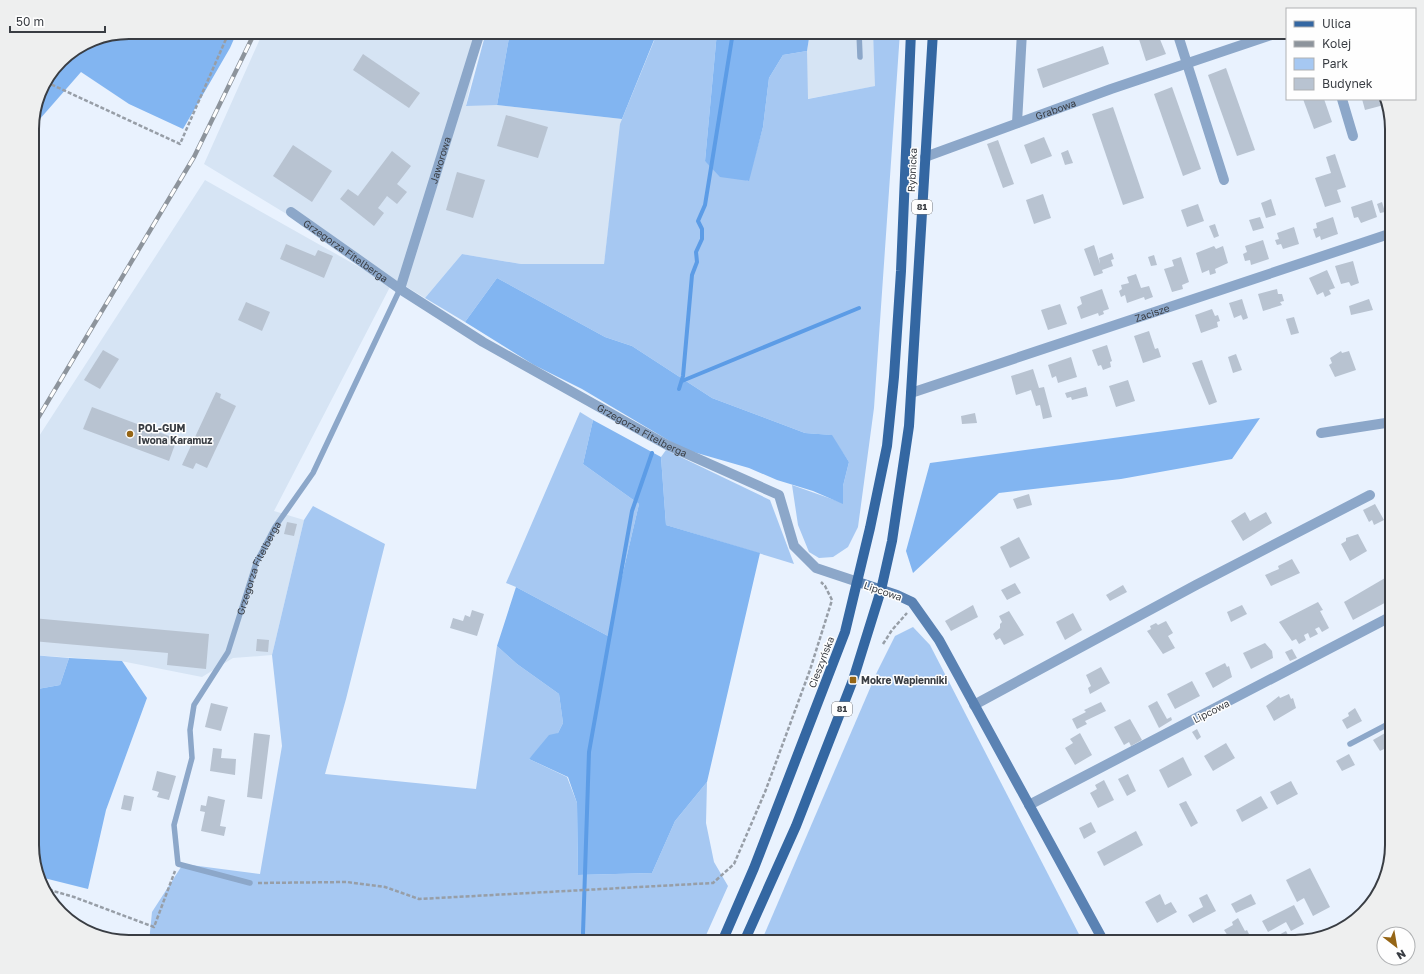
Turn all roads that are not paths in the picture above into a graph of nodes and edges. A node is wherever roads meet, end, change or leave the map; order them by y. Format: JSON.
{"nodes":[{"id":1,"x":478,"y":39,"type":"edge"},
{"id":2,"x":860,"y":39,"type":"edge"},
{"id":3,"x":911,"y":39,"type":"edge"},
{"id":4,"x":933,"y":39,"type":"edge"},
{"id":5,"x":1022,"y":39,"type":"edge"},
{"id":6,"x":1179,"y":39,"type":"edge"},
{"id":7,"x":1251,"y":39,"type":"edge"},
{"id":8,"x":860,"y":58,"type":"dead end"},
{"id":9,"x":1187,"y":64,"type":"junction"},
{"id":10,"x":1342,"y":100,"type":"edge"},
{"id":11,"x":1017,"y":123,"type":"junction"},
{"id":12,"x":1353,"y":136,"type":"dead end"},
{"id":13,"x":925,"y":157,"type":"junction"},
{"id":14,"x":1224,"y":180,"type":"dead end"},
{"id":15,"x":291,"y":212,"type":"dead end"},
{"id":16,"x":1385,"y":235,"type":"edge"},
{"id":17,"x":400,"y":289,"type":"junction"},
{"id":18,"x":894,"y":377,"type":"joint"},
{"id":19,"x":911,"y":394,"type":"junction"},
{"id":20,"x":1385,"y":423,"type":"edge"},
{"id":21,"x":1321,"y":433,"type":"dead end"},
{"id":22,"x":1370,"y":495,"type":"dead end"},
{"id":23,"x":858,"y":582,"type":"junction"},
{"id":24,"x":881,"y":590,"type":"junction"},
{"id":25,"x":1385,"y":620,"type":"edge"},
{"id":26,"x":974,"y":705,"type":"junction"},
{"id":27,"x":1385,"y":726,"type":"edge"},
{"id":28,"x":1350,"y":744,"type":"dead end"},
{"id":29,"x":1029,"y":805,"type":"junction"},
{"id":30,"x":250,"y":882,"type":"road end"},
{"id":31,"x":725,"y":935,"type":"edge"},
{"id":32,"x":747,"y":935,"type":"edge"},
{"id":33,"x":1100,"y":935,"type":"edge"}],
"edges":[{"from":1,"to":17,"type":"street","name":"Jaworowa"},
{"from":2,"to":8,"type":"lane"},
{"from":3,"to":18,"type":"main road","name":"Rybnicka","number":"81"},
{"from":4,"to":13,"type":"main road","name":"Rybnicka","number":"81"},
{"from":5,"to":11,"type":"street"},
{"from":6,"to":9,"type":"street"},
{"from":7,"to":9,"type":"street","name":"Grabowa"},
{"from":9,"to":11,"type":"street","name":"Grabowa"},
{"from":9,"to":14,"type":"street"},
{"from":10,"to":12,"type":"street"},
{"from":11,"to":13,"type":"street","name":"Grabowa"},
{"from":13,"to":19,"type":"main road","name":"Rybnicka","number":"81"},
{"from":15,"to":17,"type":"street","name":"Grzegorza Fitelberga"},
{"from":16,"to":19,"type":"street","name":"Zacisze"},
{"from":17,"to":23,"type":"street","name":"Grzegorza Fitelberga"},
{"from":17,"to":30,"type":"lane","name":"Grzegorza Fitelberga"},
{"from":18,"to":23,"type":"main road","name":"Cieszyńska","number":"81"},
{"from":19,"to":24,"type":"main road","number":"81"},
{"from":20,"to":21,"type":"street"},
{"from":22,"to":26,"type":"street"},
{"from":23,"to":24,"type":"street","name":"Lipcowa"},
{"from":23,"to":31,"type":"main road","name":"Cieszyńska","number":"81"},
{"from":24,"to":26,"type":"street","name":"Lipcowa"},
{"from":24,"to":32,"type":"main road","number":"81"},
{"from":25,"to":29,"type":"street","name":"Lipcowa"},
{"from":26,"to":29,"type":"street","name":"Lipcowa"},
{"from":27,"to":28,"type":"lane"},
{"from":29,"to":33,"type":"street","name":"Lipcowa"}]}
